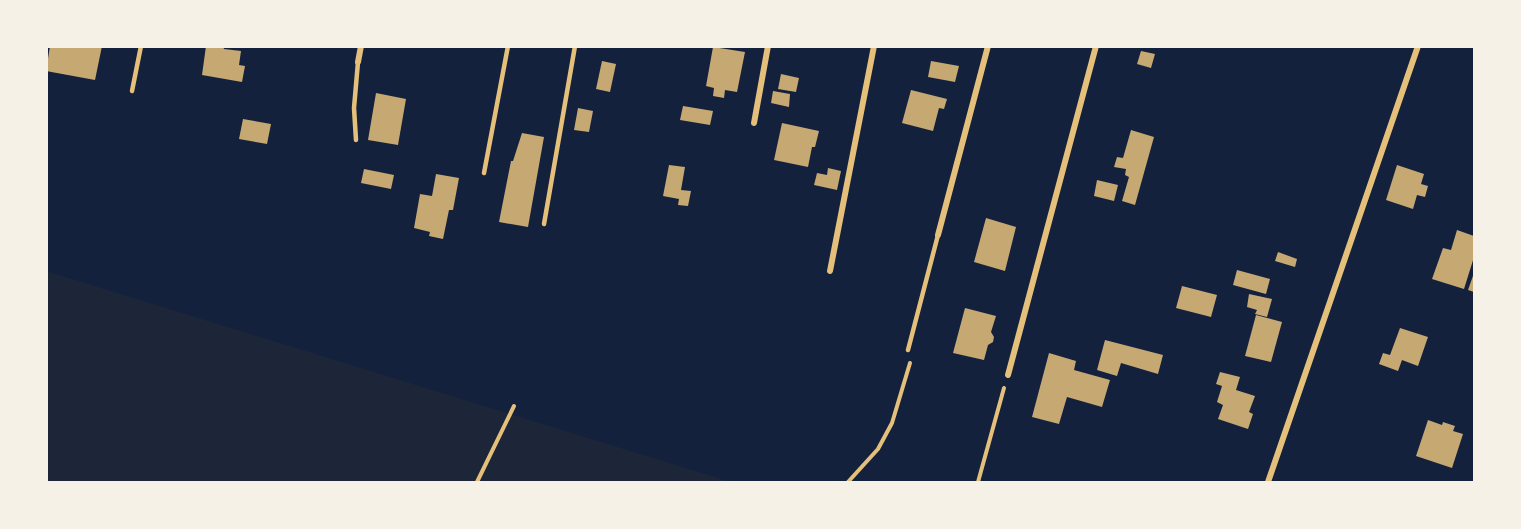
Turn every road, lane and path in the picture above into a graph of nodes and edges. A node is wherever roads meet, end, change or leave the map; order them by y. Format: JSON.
{"nodes":[{"id":1,"x":141,"y":46,"type":"edge"},
{"id":2,"x":361,"y":46,"type":"edge"},
{"id":3,"x":508,"y":46,"type":"edge"},
{"id":4,"x":575,"y":46,"type":"edge"},
{"id":5,"x":768,"y":46,"type":"edge"},
{"id":6,"x":874,"y":46,"type":"edge"},
{"id":7,"x":988,"y":46,"type":"edge"},
{"id":8,"x":1096,"y":46,"type":"edge"},
{"id":9,"x":1418,"y":46,"type":"edge"},
{"id":10,"x":358,"y":62,"type":"joint"},
{"id":11,"x":132,"y":91,"type":"dead end"},
{"id":12,"x":753,"y":123,"type":"dead end"},
{"id":13,"x":357,"y":140,"type":"dead end"},
{"id":14,"x":484,"y":173,"type":"dead end"},
{"id":15,"x":544,"y":224,"type":"dead end"},
{"id":16,"x":938,"y":235,"type":"joint"},
{"id":17,"x":830,"y":271,"type":"dead end"},
{"id":18,"x":908,"y":350,"type":"joint"},
{"id":19,"x":1008,"y":375,"type":"joint"},
{"id":20,"x":514,"y":406,"type":"dead end"},
{"id":21,"x":477,"y":483,"type":"edge"},
{"id":22,"x":848,"y":483,"type":"edge"},
{"id":23,"x":978,"y":483,"type":"edge"},
{"id":24,"x":1268,"y":483,"type":"edge"}],
"edges":[{"from":1,"to":11,"type":"lane"},
{"from":2,"to":10,"type":"street"},
{"from":3,"to":14,"type":"lane"},
{"from":4,"to":15,"type":"lane"},
{"from":5,"to":12,"type":"street"},
{"from":6,"to":17,"type":"street"},
{"from":7,"to":16,"type":"street"},
{"from":8,"to":19,"type":"street"},
{"from":9,"to":24,"type":"street"},
{"from":10,"to":13,"type":"lane"},
{"from":16,"to":18,"type":"lane"},
{"from":18,"to":22,"type":"path"},
{"from":19,"to":23,"type":"path"},
{"from":20,"to":21,"type":"path"}]}
